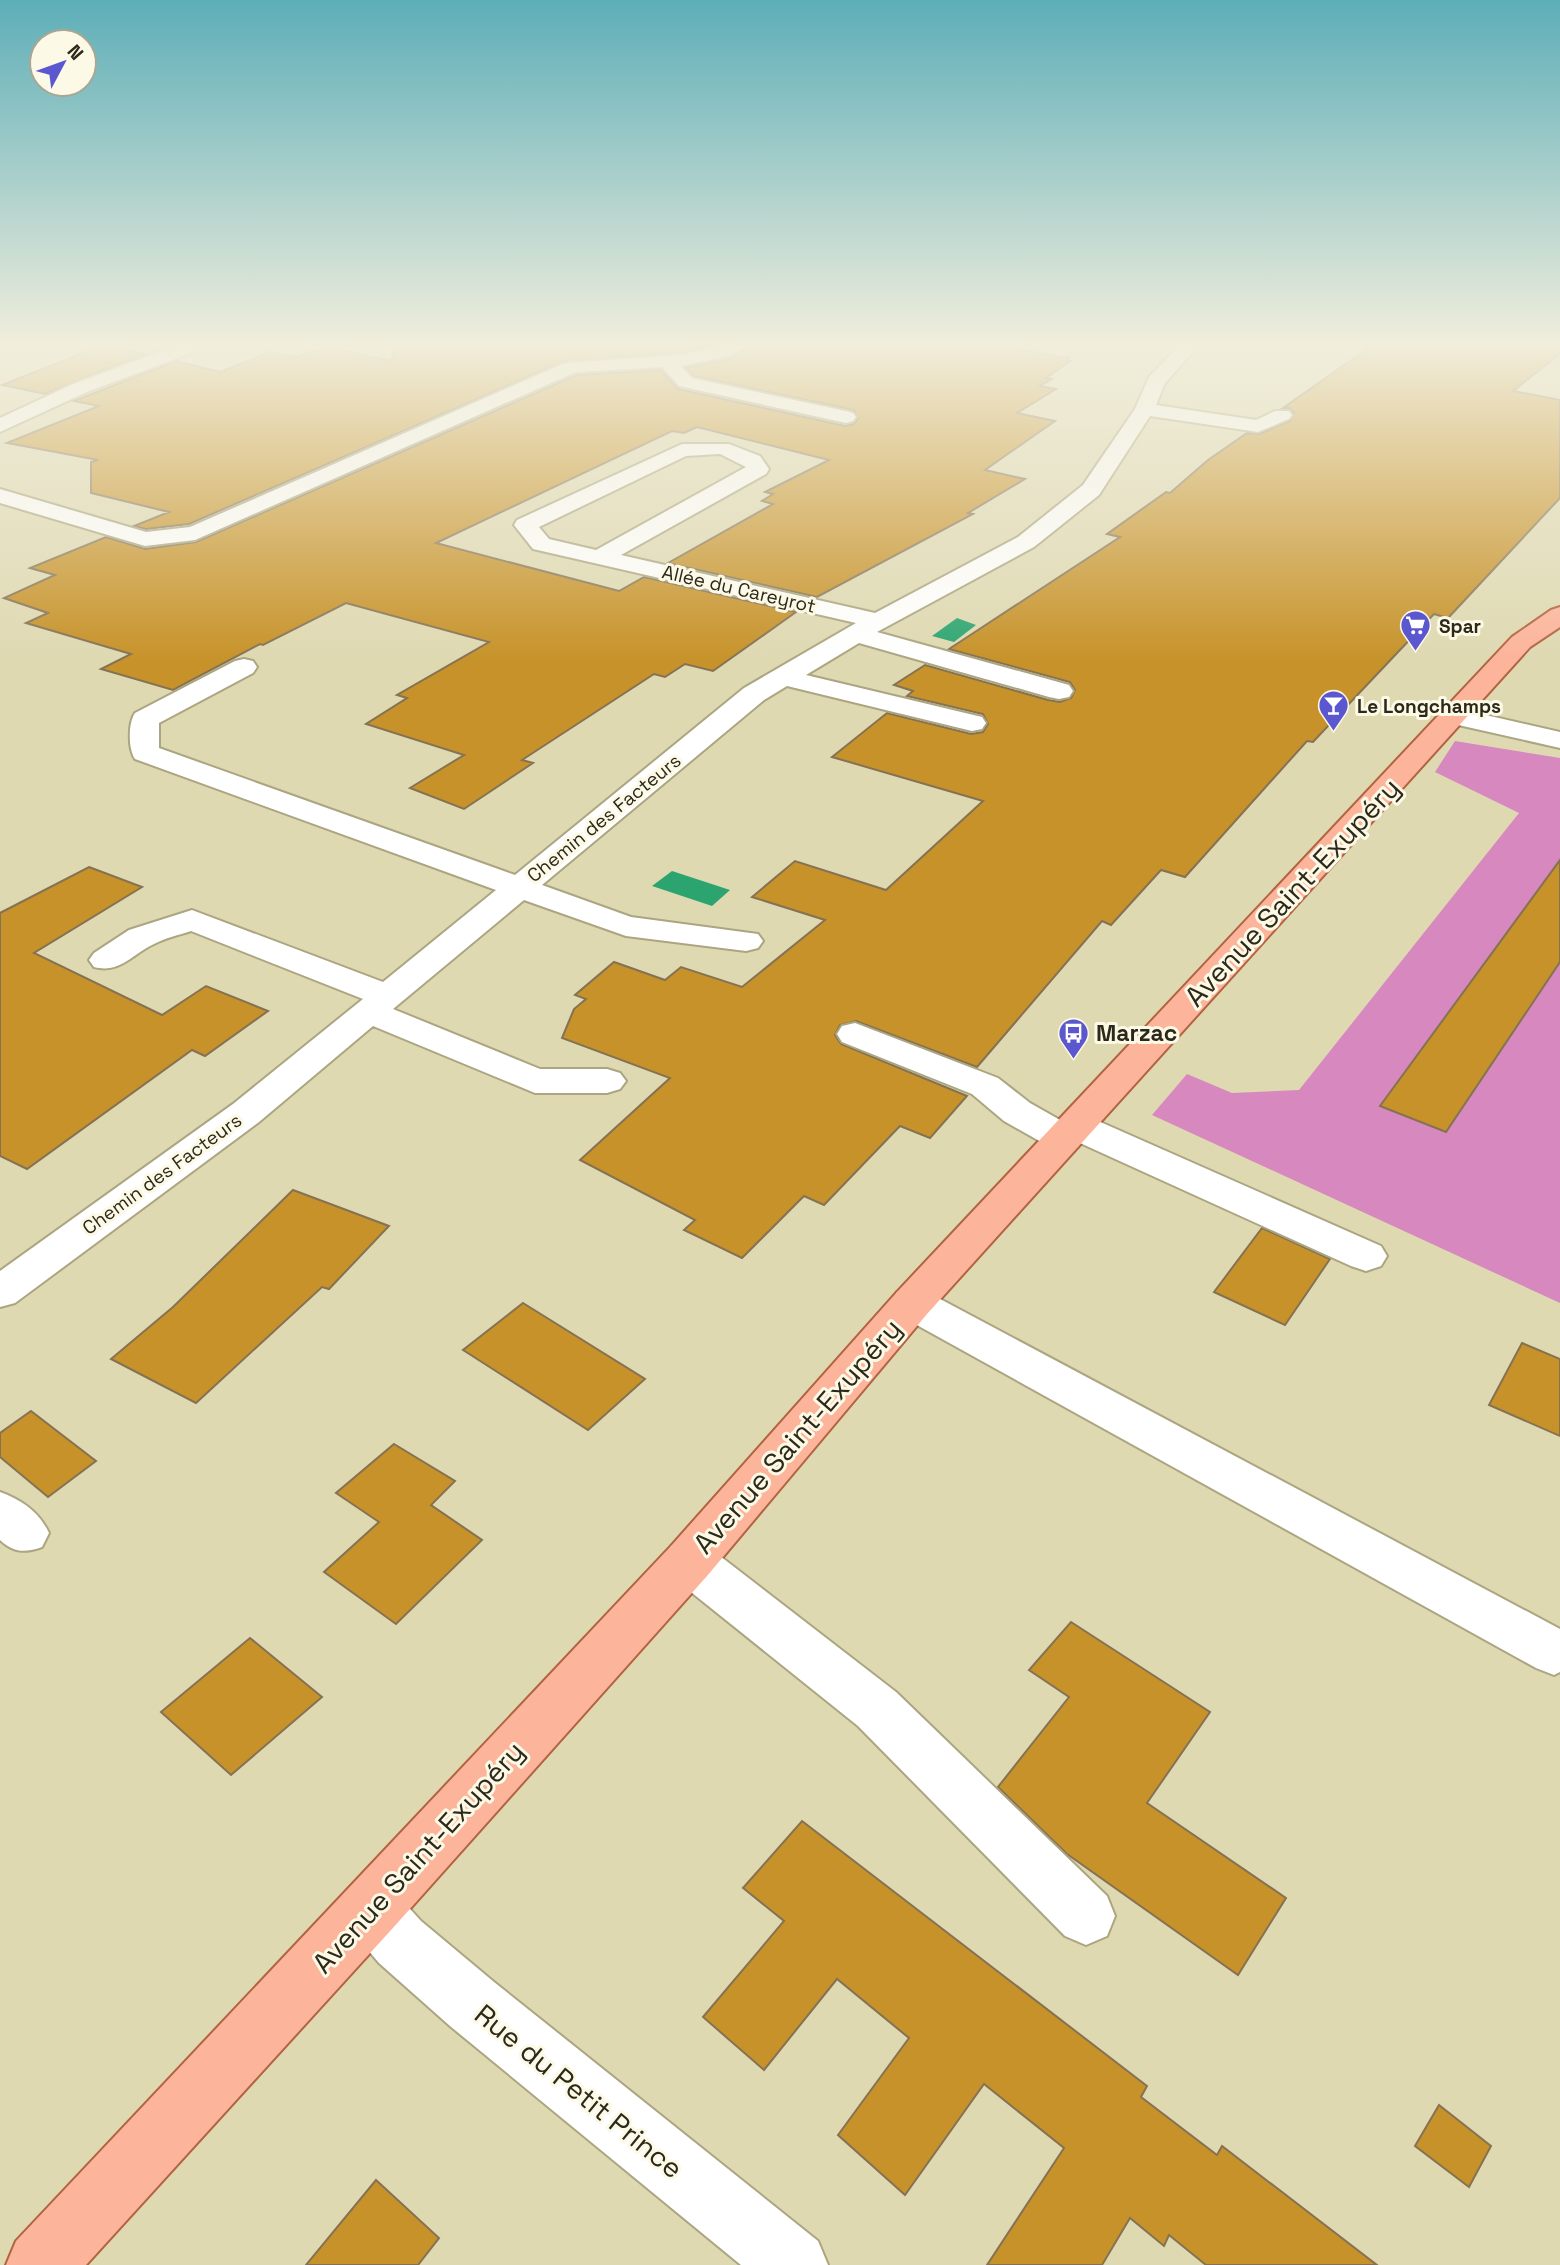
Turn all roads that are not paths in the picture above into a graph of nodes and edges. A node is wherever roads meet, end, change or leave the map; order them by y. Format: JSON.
{"nodes":[{"id":1,"x":385,"y":450,"type":"edge"},
{"id":2,"x":688,"y":450,"type":"edge"},
{"id":3,"x":726,"y":450,"type":"edge"},
{"id":4,"x":1118,"y":450,"type":"edge"},
{"id":5,"x":0,"y":496,"type":"edge"},
{"id":6,"x":600,"y":557,"type":"junction"},
{"id":7,"x":1560,"y":615,"type":"edge"},
{"id":8,"x":866,"y":628,"type":"junction"},
{"id":9,"x":244,"y":667,"type":"dead end"},
{"id":10,"x":782,"y":677,"type":"junction"},
{"id":11,"x":1059,"y":691,"type":"dead end"},
{"id":12,"x":1455,"y":716,"type":"junction"},
{"id":13,"x":972,"y":723,"type":"dead end"},
{"id":14,"x":1560,"y":740,"type":"edge"},
{"id":15,"x":521,"y":886,"type":"junction"},
{"id":16,"x":746,"y":941,"type":"dead end"},
{"id":17,"x":106,"y":960,"type":"dead end"},
{"id":18,"x":378,"y":1004,"type":"junction"},
{"id":19,"x":855,"y":1034,"type":"dead end"},
{"id":20,"x":607,"y":1081,"type":"dead end"},
{"id":21,"x":1070,"y":1132,"type":"junction"},
{"id":22,"x":1366,"y":1256,"type":"dead end"},
{"id":23,"x":0,"y":1292,"type":"edge"},
{"id":24,"x":912,"y":1303,"type":"junction"},
{"id":25,"x":689,"y":1561,"type":"junction"},
{"id":26,"x":1554,"y":1652,"type":"dead end"},
{"id":27,"x":371,"y":1909,"type":"junction"},
{"id":28,"x":1086,"y":1916,"type":"dead end"},
{"id":29,"x":40,"y":2265,"type":"edge"},
{"id":30,"x":794,"y":2265,"type":"edge"}],
"edges":[{"from":1,"to":5,"type":"street"},
{"from":2,"to":6,"type":"street","name":"Allée du Careyrot"},
{"from":3,"to":6,"type":"street","name":"Allée du Careyrot"},
{"from":4,"to":8,"type":"street","name":"Chemin des Facteurs"},
{"from":6,"to":8,"type":"street","name":"Allée du Careyrot"},
{"from":7,"to":12,"type":"main road","name":"Avenue Saint-Exupéry"},
{"from":8,"to":10,"type":"street","name":"Chemin des Facteurs"},
{"from":8,"to":11,"type":"street","name":"Allée du Careyrot"},
{"from":9,"to":15,"type":"street"},
{"from":10,"to":13,"type":"street"},
{"from":10,"to":15,"type":"street","name":"Chemin des Facteurs"},
{"from":12,"to":14,"type":"street"},
{"from":12,"to":21,"type":"main road","name":"Avenue Saint-Exupéry"},
{"from":15,"to":16,"type":"street"},
{"from":15,"to":18,"type":"street","name":"Chemin des Facteurs"},
{"from":17,"to":18,"type":"street"},
{"from":18,"to":20,"type":"street"},
{"from":18,"to":23,"type":"street","name":"Chemin des Facteurs"},
{"from":19,"to":21,"type":"street"},
{"from":21,"to":22,"type":"street"},
{"from":21,"to":24,"type":"main road","name":"Avenue Saint-Exupéry"},
{"from":24,"to":25,"type":"main road","name":"Avenue Saint-Exupéry"},
{"from":24,"to":26,"type":"street"},
{"from":25,"to":27,"type":"main road","name":"Avenue Saint-Exupéry"},
{"from":25,"to":28,"type":"street"},
{"from":27,"to":29,"type":"main road","name":"Avenue Saint-Exupéry"},
{"from":27,"to":30,"type":"street","name":"Rue du Petit Prince"}]}
